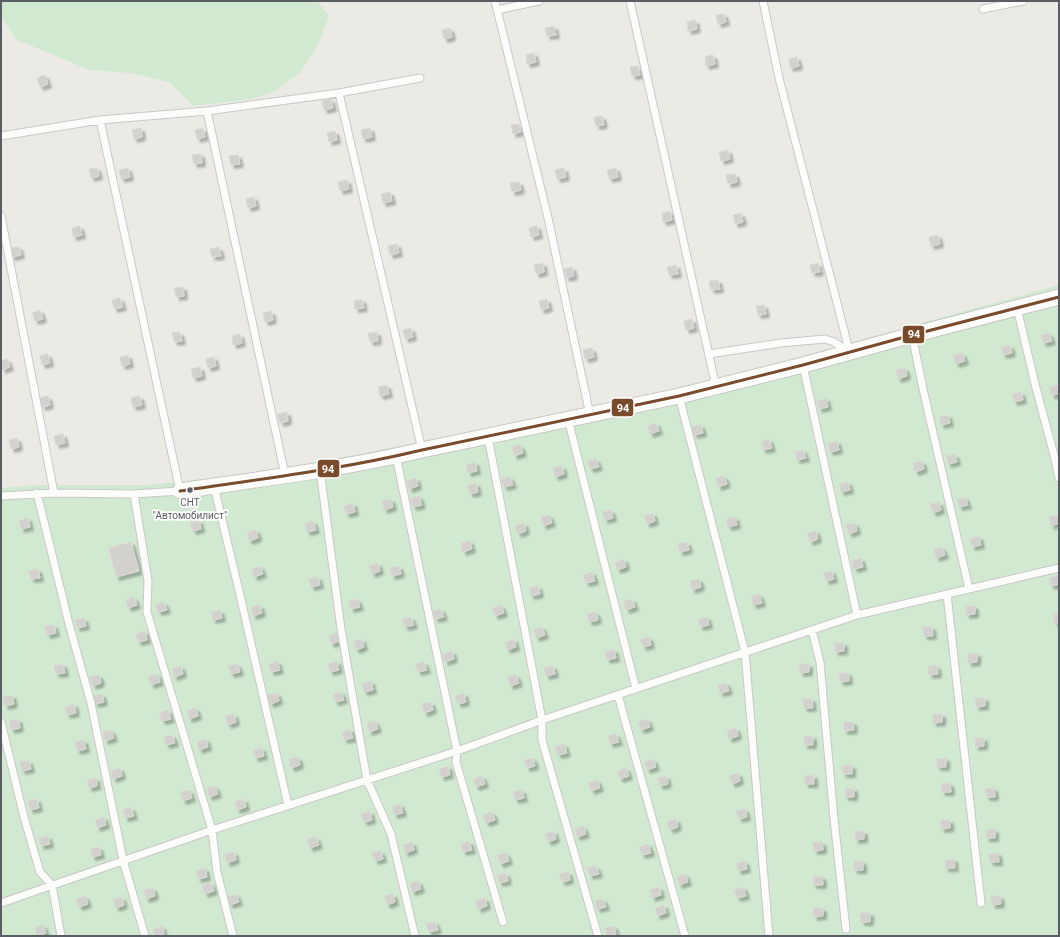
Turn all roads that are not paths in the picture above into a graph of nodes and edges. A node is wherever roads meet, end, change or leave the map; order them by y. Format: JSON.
{"nodes":[{"id":1,"x":495,"y":1,"type":"edge"},
{"id":2,"x":539,"y":1,"type":"edge"},
{"id":3,"x":630,"y":1,"type":"edge"},
{"id":4,"x":763,"y":1,"type":"edge"},
{"id":5,"x":1022,"y":1,"type":"edge"},
{"id":6,"x":983,"y":9,"type":"dead end"},
{"id":7,"x":497,"y":10,"type":"junction"},
{"id":8,"x":420,"y":78,"type":"dead end"},
{"id":9,"x":339,"y":93,"type":"junction"},
{"id":10,"x":207,"y":111,"type":"junction"},
{"id":11,"x":100,"y":120,"type":"junction"},
{"id":12,"x":1,"y":136,"type":"edge"},
{"id":13,"x":1,"y":216,"type":"edge"},
{"id":14,"x":1059,"y":297,"type":"edge"},
{"id":15,"x":1017,"y":308,"type":"junction"},
{"id":16,"x":912,"y":335,"type":"junction"},
{"id":17,"x":849,"y":352,"type":"junction"},
{"id":18,"x":709,"y":354,"type":"junction"},
{"id":19,"x":803,"y":366,"type":"junction"},
{"id":20,"x":716,"y":387,"type":"junction"},
{"id":21,"x":679,"y":396,"type":"junction"},
{"id":22,"x":590,"y":415,"type":"junction"},
{"id":23,"x":568,"y":419,"type":"junction"},
{"id":24,"x":488,"y":437,"type":"junction"},
{"id":25,"x":422,"y":450,"type":"junction"},
{"id":26,"x":396,"y":456,"type":"junction"},
{"id":27,"x":320,"y":470,"type":"junction"},
{"id":28,"x":285,"y":475,"type":"junction"},
{"id":29,"x":1059,"y":478,"type":"edge"},
{"id":30,"x":214,"y":486,"type":"junction"},
{"id":31,"x":180,"y":490,"type":"junction"},
{"id":32,"x":54,"y":493,"type":"junction"},
{"id":33,"x":37,"y":494,"type":"junction"},
{"id":34,"x":134,"y":494,"type":"junction"},
{"id":35,"x":1,"y":496,"type":"edge"},
{"id":36,"x":1059,"y":568,"type":"edge"},
{"id":37,"x":969,"y":589,"type":"junction"},
{"id":38,"x":947,"y":594,"type":"junction"},
{"id":39,"x":857,"y":615,"type":"junction"},
{"id":40,"x":812,"y":630,"type":"junction"},
{"id":41,"x":745,"y":652,"type":"junction"},
{"id":42,"x":636,"y":689,"type":"junction"},
{"id":43,"x":618,"y":695,"type":"junction"},
{"id":44,"x":542,"y":720,"type":"junction"},
{"id":45,"x":1,"y":722,"type":"edge"},
{"id":46,"x":458,"y":751,"type":"junction"},
{"id":47,"x":367,"y":780,"type":"junction"},
{"id":48,"x":288,"y":805,"type":"junction"},
{"id":49,"x":212,"y":830,"type":"junction"},
{"id":50,"x":123,"y":860,"type":"junction"},
{"id":51,"x":52,"y":885,"type":"junction"},
{"id":52,"x":1,"y":903,"type":"edge"},
{"id":53,"x":981,"y":903,"type":"dead end"},
{"id":54,"x":503,"y":922,"type":"dead end"},
{"id":55,"x":846,"y":929,"type":"dead end"},
{"id":56,"x":61,"y":936,"type":"edge"},
{"id":57,"x":145,"y":936,"type":"edge"},
{"id":58,"x":233,"y":936,"type":"edge"},
{"id":59,"x":415,"y":936,"type":"edge"},
{"id":60,"x":598,"y":936,"type":"edge"},
{"id":61,"x":685,"y":936,"type":"edge"},
{"id":62,"x":769,"y":936,"type":"edge"}],
"edges":[{"from":1,"to":7,"type":"lane"},
{"from":2,"to":7,"type":"lane"},
{"from":3,"to":18,"type":"lane"},
{"from":4,"to":17,"type":"lane"},
{"from":5,"to":6,"type":"lane"},
{"from":7,"to":22,"type":"lane"},
{"from":8,"to":9,"type":"lane"},
{"from":9,"to":10,"type":"lane"},
{"from":9,"to":25,"type":"lane"},
{"from":10,"to":11,"type":"lane"},
{"from":10,"to":28,"type":"lane"},
{"from":11,"to":12,"type":"lane"},
{"from":11,"to":31,"type":"lane"},
{"from":13,"to":32,"type":"lane"},
{"from":14,"to":15,"type":"street"},
{"from":15,"to":16,"type":"street"},
{"from":15,"to":29,"type":"lane"},
{"from":16,"to":17,"type":"street"},
{"from":16,"to":37,"type":"lane"},
{"from":17,"to":18,"type":"lane"},
{"from":17,"to":19,"type":"street"},
{"from":18,"to":20,"type":"lane"},
{"from":19,"to":20,"type":"street"},
{"from":19,"to":39,"type":"lane"},
{"from":20,"to":21,"type":"street"},
{"from":21,"to":22,"type":"street"},
{"from":21,"to":41,"type":"lane"},
{"from":22,"to":23,"type":"street"},
{"from":23,"to":24,"type":"street"},
{"from":23,"to":42,"type":"lane"},
{"from":24,"to":25,"type":"street"},
{"from":24,"to":44,"type":"lane"},
{"from":25,"to":26,"type":"street"},
{"from":26,"to":27,"type":"street"},
{"from":26,"to":46,"type":"lane"},
{"from":27,"to":28,"type":"street"},
{"from":27,"to":47,"type":"lane"},
{"from":28,"to":30,"type":"street"},
{"from":30,"to":31,"type":"street"},
{"from":30,"to":48,"type":"lane"},
{"from":31,"to":34,"type":"lane"},
{"from":32,"to":33,"type":"lane"},
{"from":32,"to":34,"type":"lane"},
{"from":33,"to":35,"type":"lane"},
{"from":33,"to":50,"type":"lane"},
{"from":34,"to":49,"type":"lane"},
{"from":36,"to":37,"type":"lane"},
{"from":37,"to":38,"type":"lane"},
{"from":38,"to":39,"type":"lane"},
{"from":38,"to":53,"type":"lane"},
{"from":39,"to":40,"type":"lane"},
{"from":40,"to":41,"type":"lane"},
{"from":40,"to":55,"type":"lane"},
{"from":41,"to":42,"type":"lane"},
{"from":41,"to":62,"type":"lane"},
{"from":42,"to":43,"type":"lane"},
{"from":43,"to":44,"type":"lane"},
{"from":43,"to":61,"type":"lane"},
{"from":44,"to":46,"type":"lane"},
{"from":44,"to":60,"type":"lane"},
{"from":45,"to":51,"type":"lane"},
{"from":46,"to":47,"type":"lane"},
{"from":46,"to":54,"type":"lane"},
{"from":47,"to":48,"type":"lane"},
{"from":47,"to":59,"type":"lane"},
{"from":48,"to":49,"type":"lane"},
{"from":49,"to":50,"type":"lane"},
{"from":49,"to":58,"type":"lane"},
{"from":50,"to":51,"type":"lane"},
{"from":50,"to":57,"type":"lane"},
{"from":51,"to":52,"type":"lane"},
{"from":51,"to":56,"type":"lane"}]}
